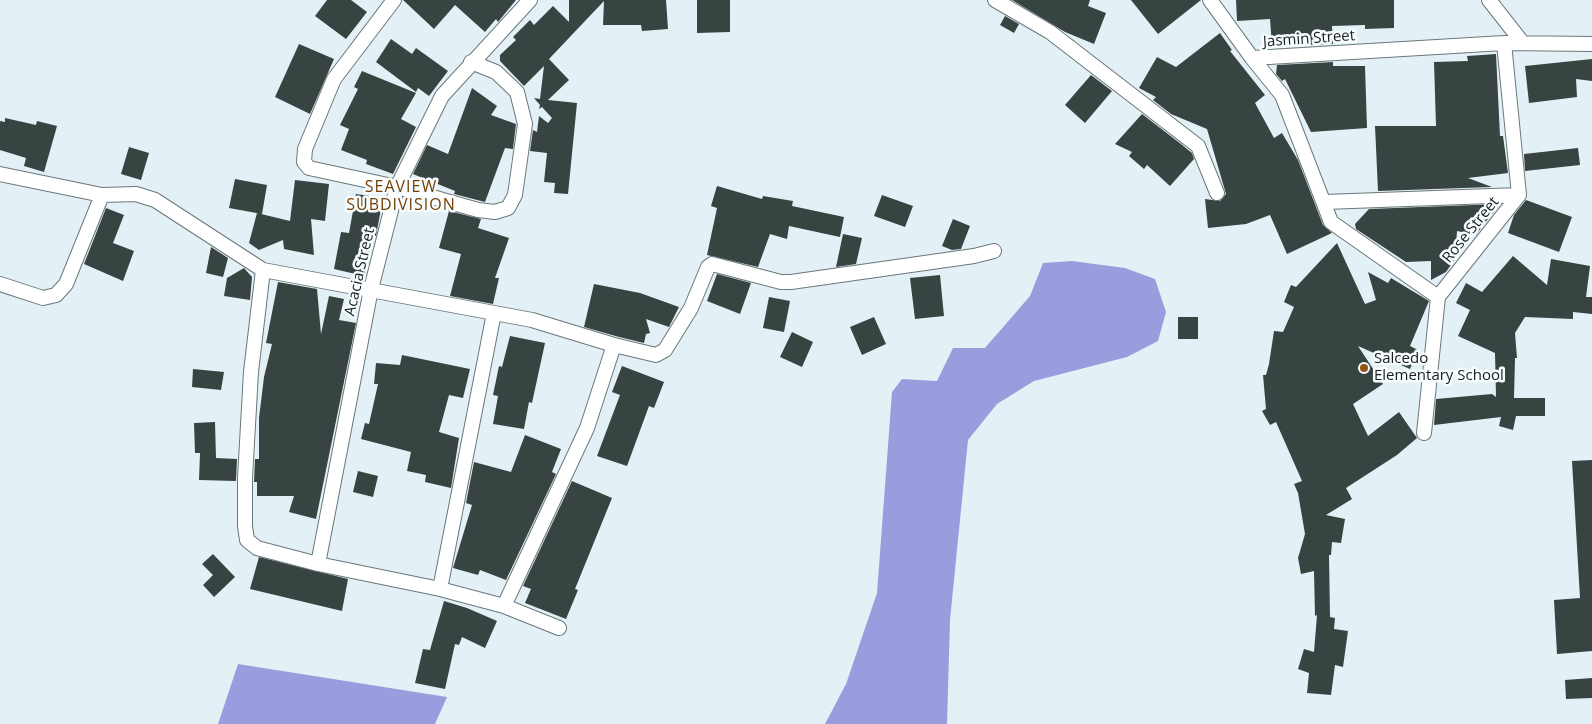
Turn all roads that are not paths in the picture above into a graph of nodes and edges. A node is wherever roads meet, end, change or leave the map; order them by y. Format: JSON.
{"nodes":[{"id":1,"x":394,"y":0,"type":"edge"},
{"id":2,"x":530,"y":0,"type":"edge"},
{"id":3,"x":996,"y":0,"type":"edge"},
{"id":4,"x":1210,"y":0,"type":"edge"},
{"id":5,"x":1489,"y":0,"type":"edge"},
{"id":6,"x":1522,"y":42,"type":"junction"},
{"id":7,"x":1504,"y":43,"type":"junction"},
{"id":8,"x":1592,"y":44,"type":"edge"},
{"id":9,"x":1252,"y":58,"type":"junction"},
{"id":10,"x":471,"y":62,"type":"junction"},
{"id":11,"x":0,"y":174,"type":"edge"},
{"id":12,"x":396,"y":187,"type":"junction"},
{"id":13,"x":1217,"y":193,"type":"dead end"},
{"id":14,"x":102,"y":195,"type":"junction"},
{"id":15,"x":1519,"y":195,"type":"junction"},
{"id":16,"x":1324,"y":202,"type":"junction"},
{"id":17,"x":994,"y":251,"type":"dead end"},
{"id":18,"x":263,"y":270,"type":"junction"},
{"id":19,"x":0,"y":284,"type":"edge"},
{"id":20,"x":371,"y":289,"type":"junction"},
{"id":21,"x":1438,"y":297,"type":"junction"},
{"id":22,"x":494,"y":313,"type":"junction"},
{"id":23,"x":614,"y":345,"type":"junction"},
{"id":24,"x":1424,"y":433,"type":"dead end"},
{"id":25,"x":318,"y":564,"type":"junction"},
{"id":26,"x":440,"y":589,"type":"junction"},
{"id":27,"x":504,"y":606,"type":"junction"},
{"id":28,"x":560,"y":628,"type":"dead end"}],
"edges":[{"from":1,"to":12,"type":"street"},
{"from":2,"to":10,"type":"street","name":"Acacia Street"},
{"from":3,"to":13,"type":"street"},
{"from":4,"to":9,"type":"street"},
{"from":5,"to":6,"type":"street"},
{"from":6,"to":7,"type":"street","name":"Jasmin Street"},
{"from":6,"to":8,"type":"street","name":"Jasmin Street"},
{"from":7,"to":9,"type":"street","name":"Jasmin Street"},
{"from":7,"to":15,"type":"street","name":"Rose Street"},
{"from":9,"to":16,"type":"street","name":"Jasmin Street"},
{"from":10,"to":12,"type":"street","name":"Acacia Street"},
{"from":10,"to":12,"type":"street"},
{"from":11,"to":14,"type":"street"},
{"from":12,"to":20,"type":"street","name":"Acacia Street"},
{"from":14,"to":18,"type":"street"},
{"from":14,"to":19,"type":"street"},
{"from":15,"to":16,"type":"street"},
{"from":15,"to":21,"type":"street","name":"Rose Street"},
{"from":16,"to":21,"type":"street","name":"Jasmin Street"},
{"from":17,"to":23,"type":"street"},
{"from":18,"to":20,"type":"street"},
{"from":18,"to":25,"type":"street"},
{"from":20,"to":22,"type":"street"},
{"from":20,"to":25,"type":"street","name":"Acacia Street"},
{"from":21,"to":24,"type":"street"},
{"from":22,"to":23,"type":"street"},
{"from":22,"to":26,"type":"street"},
{"from":23,"to":27,"type":"street"},
{"from":25,"to":26,"type":"street"},
{"from":26,"to":27,"type":"street"},
{"from":27,"to":28,"type":"street"}]}
